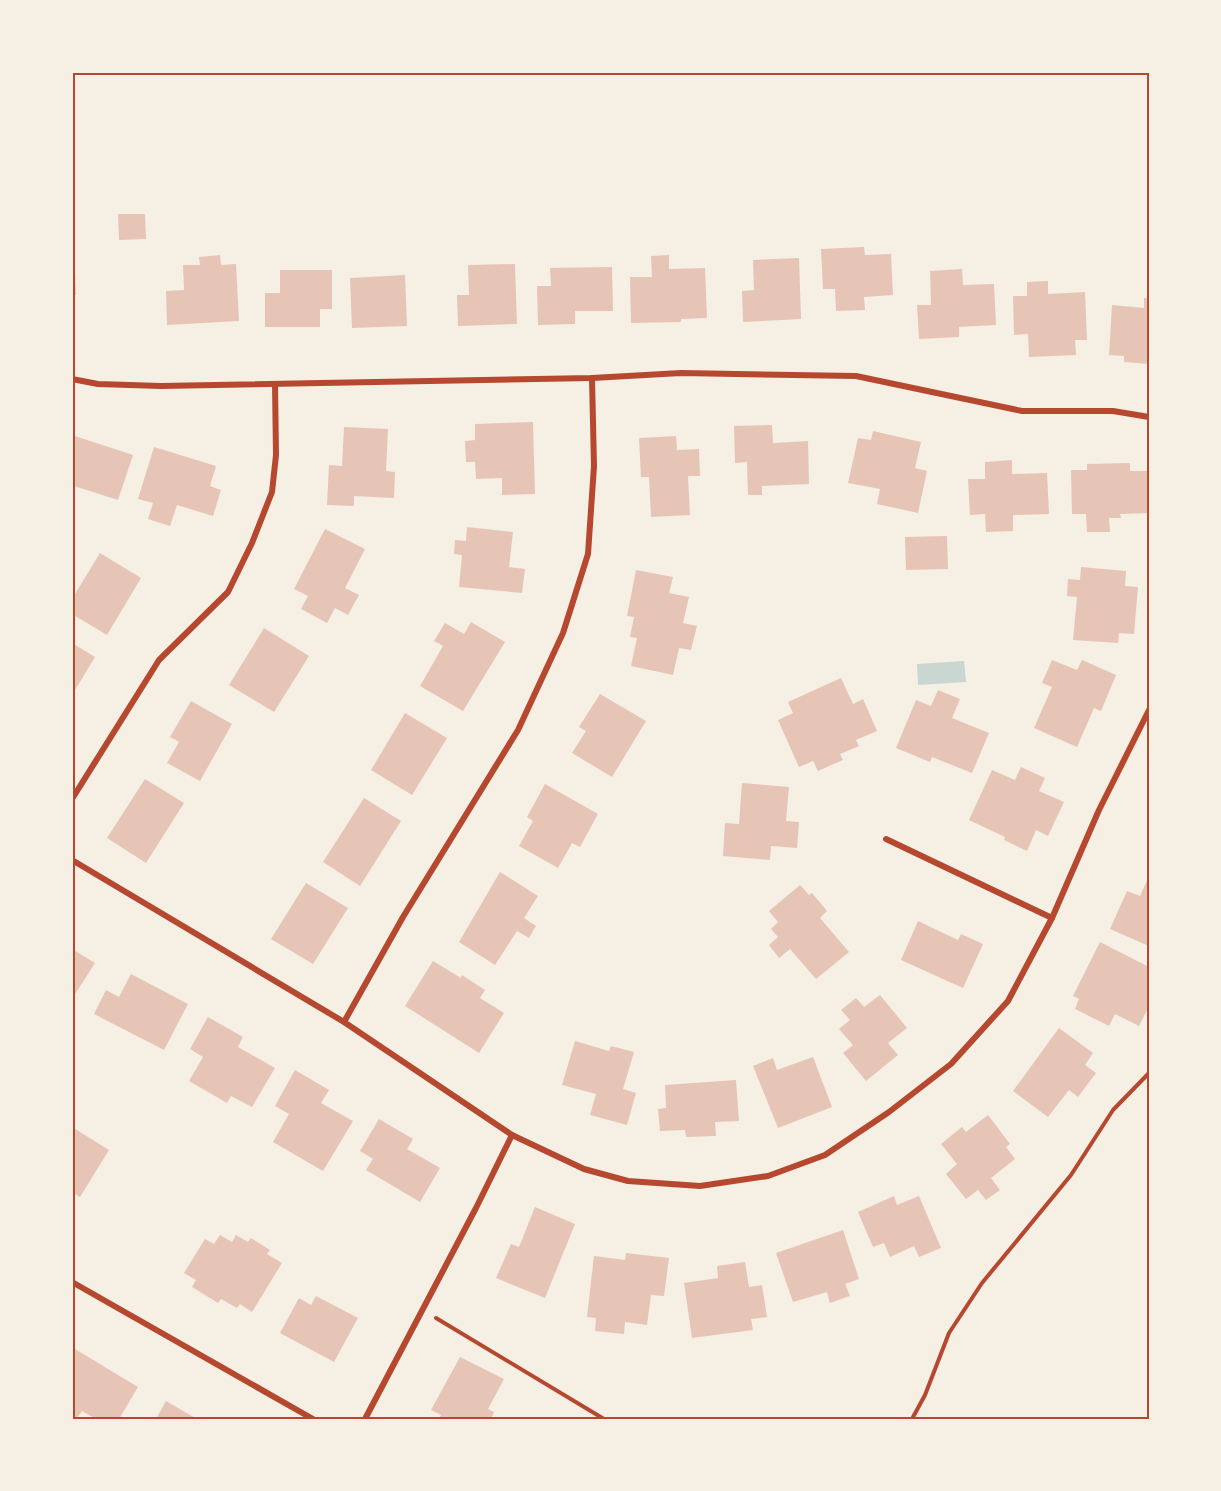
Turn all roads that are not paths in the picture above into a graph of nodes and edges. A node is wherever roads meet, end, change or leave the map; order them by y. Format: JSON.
{"nodes":[{"id":1,"x":592,"y":378,"type":"junction"},
{"id":2,"x":72,"y":379,"type":"edge"},
{"id":3,"x":275,"y":384,"type":"junction"},
{"id":4,"x":1149,"y":417,"type":"edge"},
{"id":5,"x":1149,"y":710,"type":"edge"},
{"id":6,"x":72,"y":799,"type":"edge"},
{"id":7,"x":886,"y":839,"type":"dead end"},
{"id":8,"x":72,"y":860,"type":"edge"},
{"id":9,"x":1052,"y":918,"type":"junction"},
{"id":10,"x":344,"y":1022,"type":"junction"},
{"id":11,"x":512,"y":1134,"type":"junction"},
{"id":12,"x":72,"y":1282,"type":"edge"},
{"id":13,"x":314,"y":1419,"type":"edge"},
{"id":14,"x":365,"y":1419,"type":"edge"}],
"edges":[{"from":1,"to":3,"type":"street"},
{"from":1,"to":4,"type":"street"},
{"from":1,"to":10,"type":"street"},
{"from":2,"to":3,"type":"street"},
{"from":3,"to":6,"type":"street"},
{"from":5,"to":9,"type":"street"},
{"from":7,"to":9,"type":"street"},
{"from":8,"to":10,"type":"street"},
{"from":9,"to":11,"type":"street"},
{"from":10,"to":11,"type":"street"},
{"from":11,"to":14,"type":"street"},
{"from":12,"to":13,"type":"street"}]}
